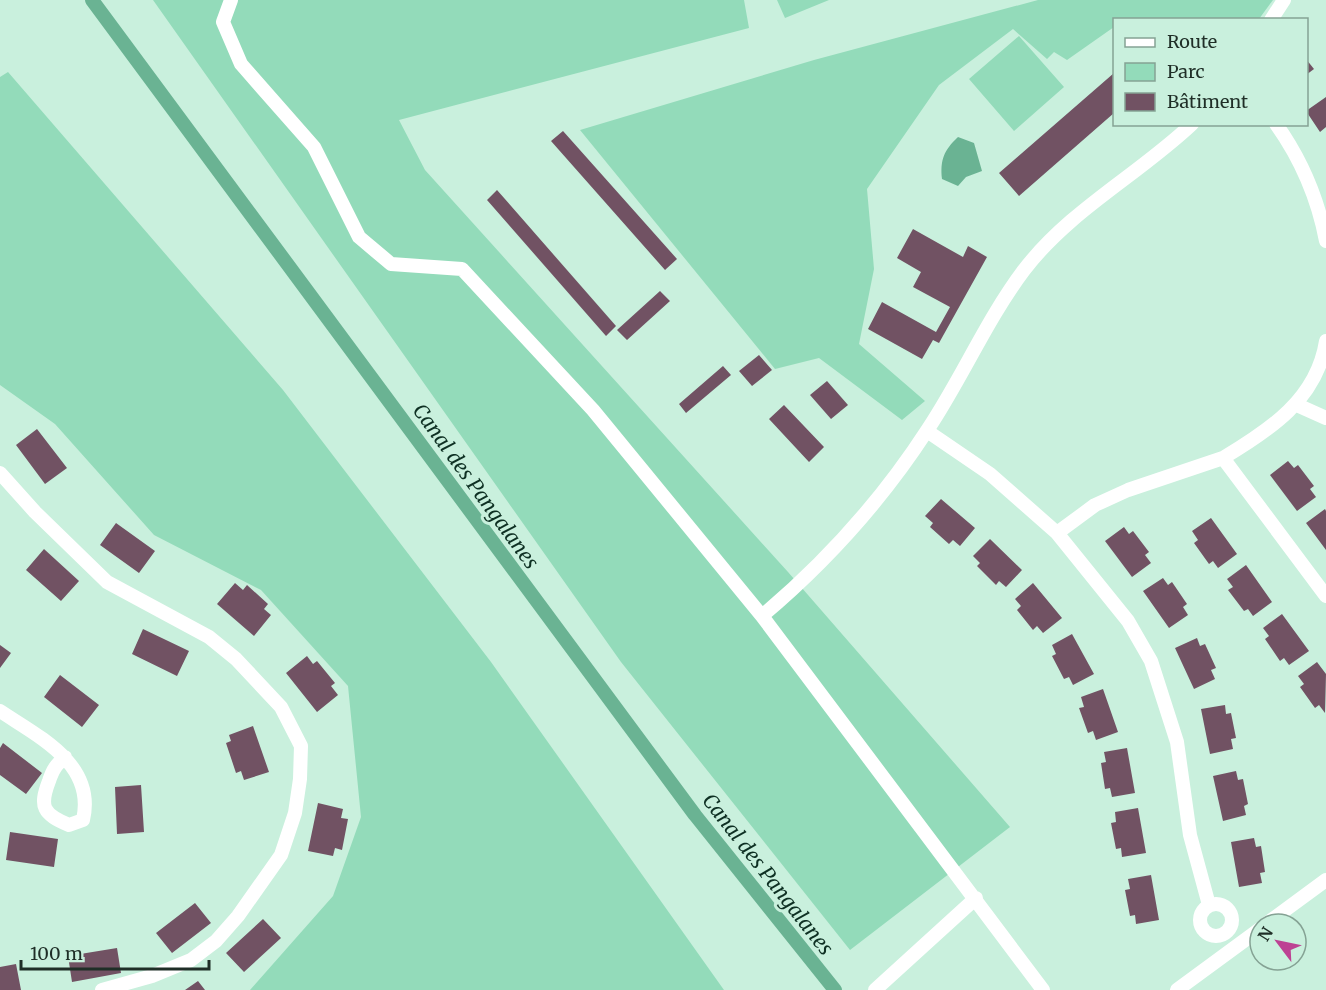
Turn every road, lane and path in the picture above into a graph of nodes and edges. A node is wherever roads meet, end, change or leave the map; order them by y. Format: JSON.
{"nodes":[{"id":1,"x":231,"y":0,"type":"edge"},
{"id":2,"x":1284,"y":0,"type":"edge"},
{"id":3,"x":1272,"y":18,"type":"edge"},
{"id":4,"x":1190,"y":126,"type":"edge"},
{"id":5,"x":1277,"y":126,"type":"edge"},
{"id":6,"x":1326,"y":241,"type":"edge"},
{"id":7,"x":1326,"y":341,"type":"edge"},
{"id":8,"x":1297,"y":405,"type":"junction"},
{"id":9,"x":1326,"y":418,"type":"edge"},
{"id":10,"x":927,"y":431,"type":"junction"},
{"id":11,"x":1223,"y":458,"type":"junction"},
{"id":12,"x":0,"y":473,"type":"edge"},
{"id":13,"x":1057,"y":533,"type":"junction"},
{"id":14,"x":1326,"y":596,"type":"edge"},
{"id":15,"x":762,"y":616,"type":"junction"},
{"id":16,"x":0,"y":711,"type":"edge"},
{"id":17,"x":65,"y":758,"type":"junction"},
{"id":18,"x":1326,"y":880,"type":"edge"},
{"id":19,"x":976,"y":897,"type":"junction"},
{"id":20,"x":1209,"y":905,"type":"dead end"},
{"id":21,"x":1282,"y":912,"type":"edge"},
{"id":22,"x":1248,"y":937,"type":"edge"},
{"id":23,"x":102,"y":990,"type":"edge"},
{"id":24,"x":875,"y":990,"type":"edge"},
{"id":25,"x":1043,"y":990,"type":"edge"},
{"id":26,"x":1177,"y":990,"type":"edge"}],
"edges":[{"from":1,"to":15,"type":"street"},
{"from":2,"to":3,"type":"street"},
{"from":4,"to":10,"type":"street"},
{"from":5,"to":6,"type":"street"},
{"from":7,"to":8,"type":"street"},
{"from":8,"to":9,"type":"street"},
{"from":8,"to":11,"type":"street"},
{"from":10,"to":13,"type":"street"},
{"from":10,"to":15,"type":"street"},
{"from":11,"to":13,"type":"street"},
{"from":11,"to":14,"type":"street"},
{"from":12,"to":23,"type":"street"},
{"from":13,"to":20,"type":"street"},
{"from":15,"to":19,"type":"street"},
{"from":16,"to":17,"type":"street"},
{"from":17,"to":17,"type":"street"},
{"from":18,"to":21,"type":"street"},
{"from":19,"to":24,"type":"street"},
{"from":19,"to":25,"type":"street"},
{"from":22,"to":26,"type":"street"}]}
